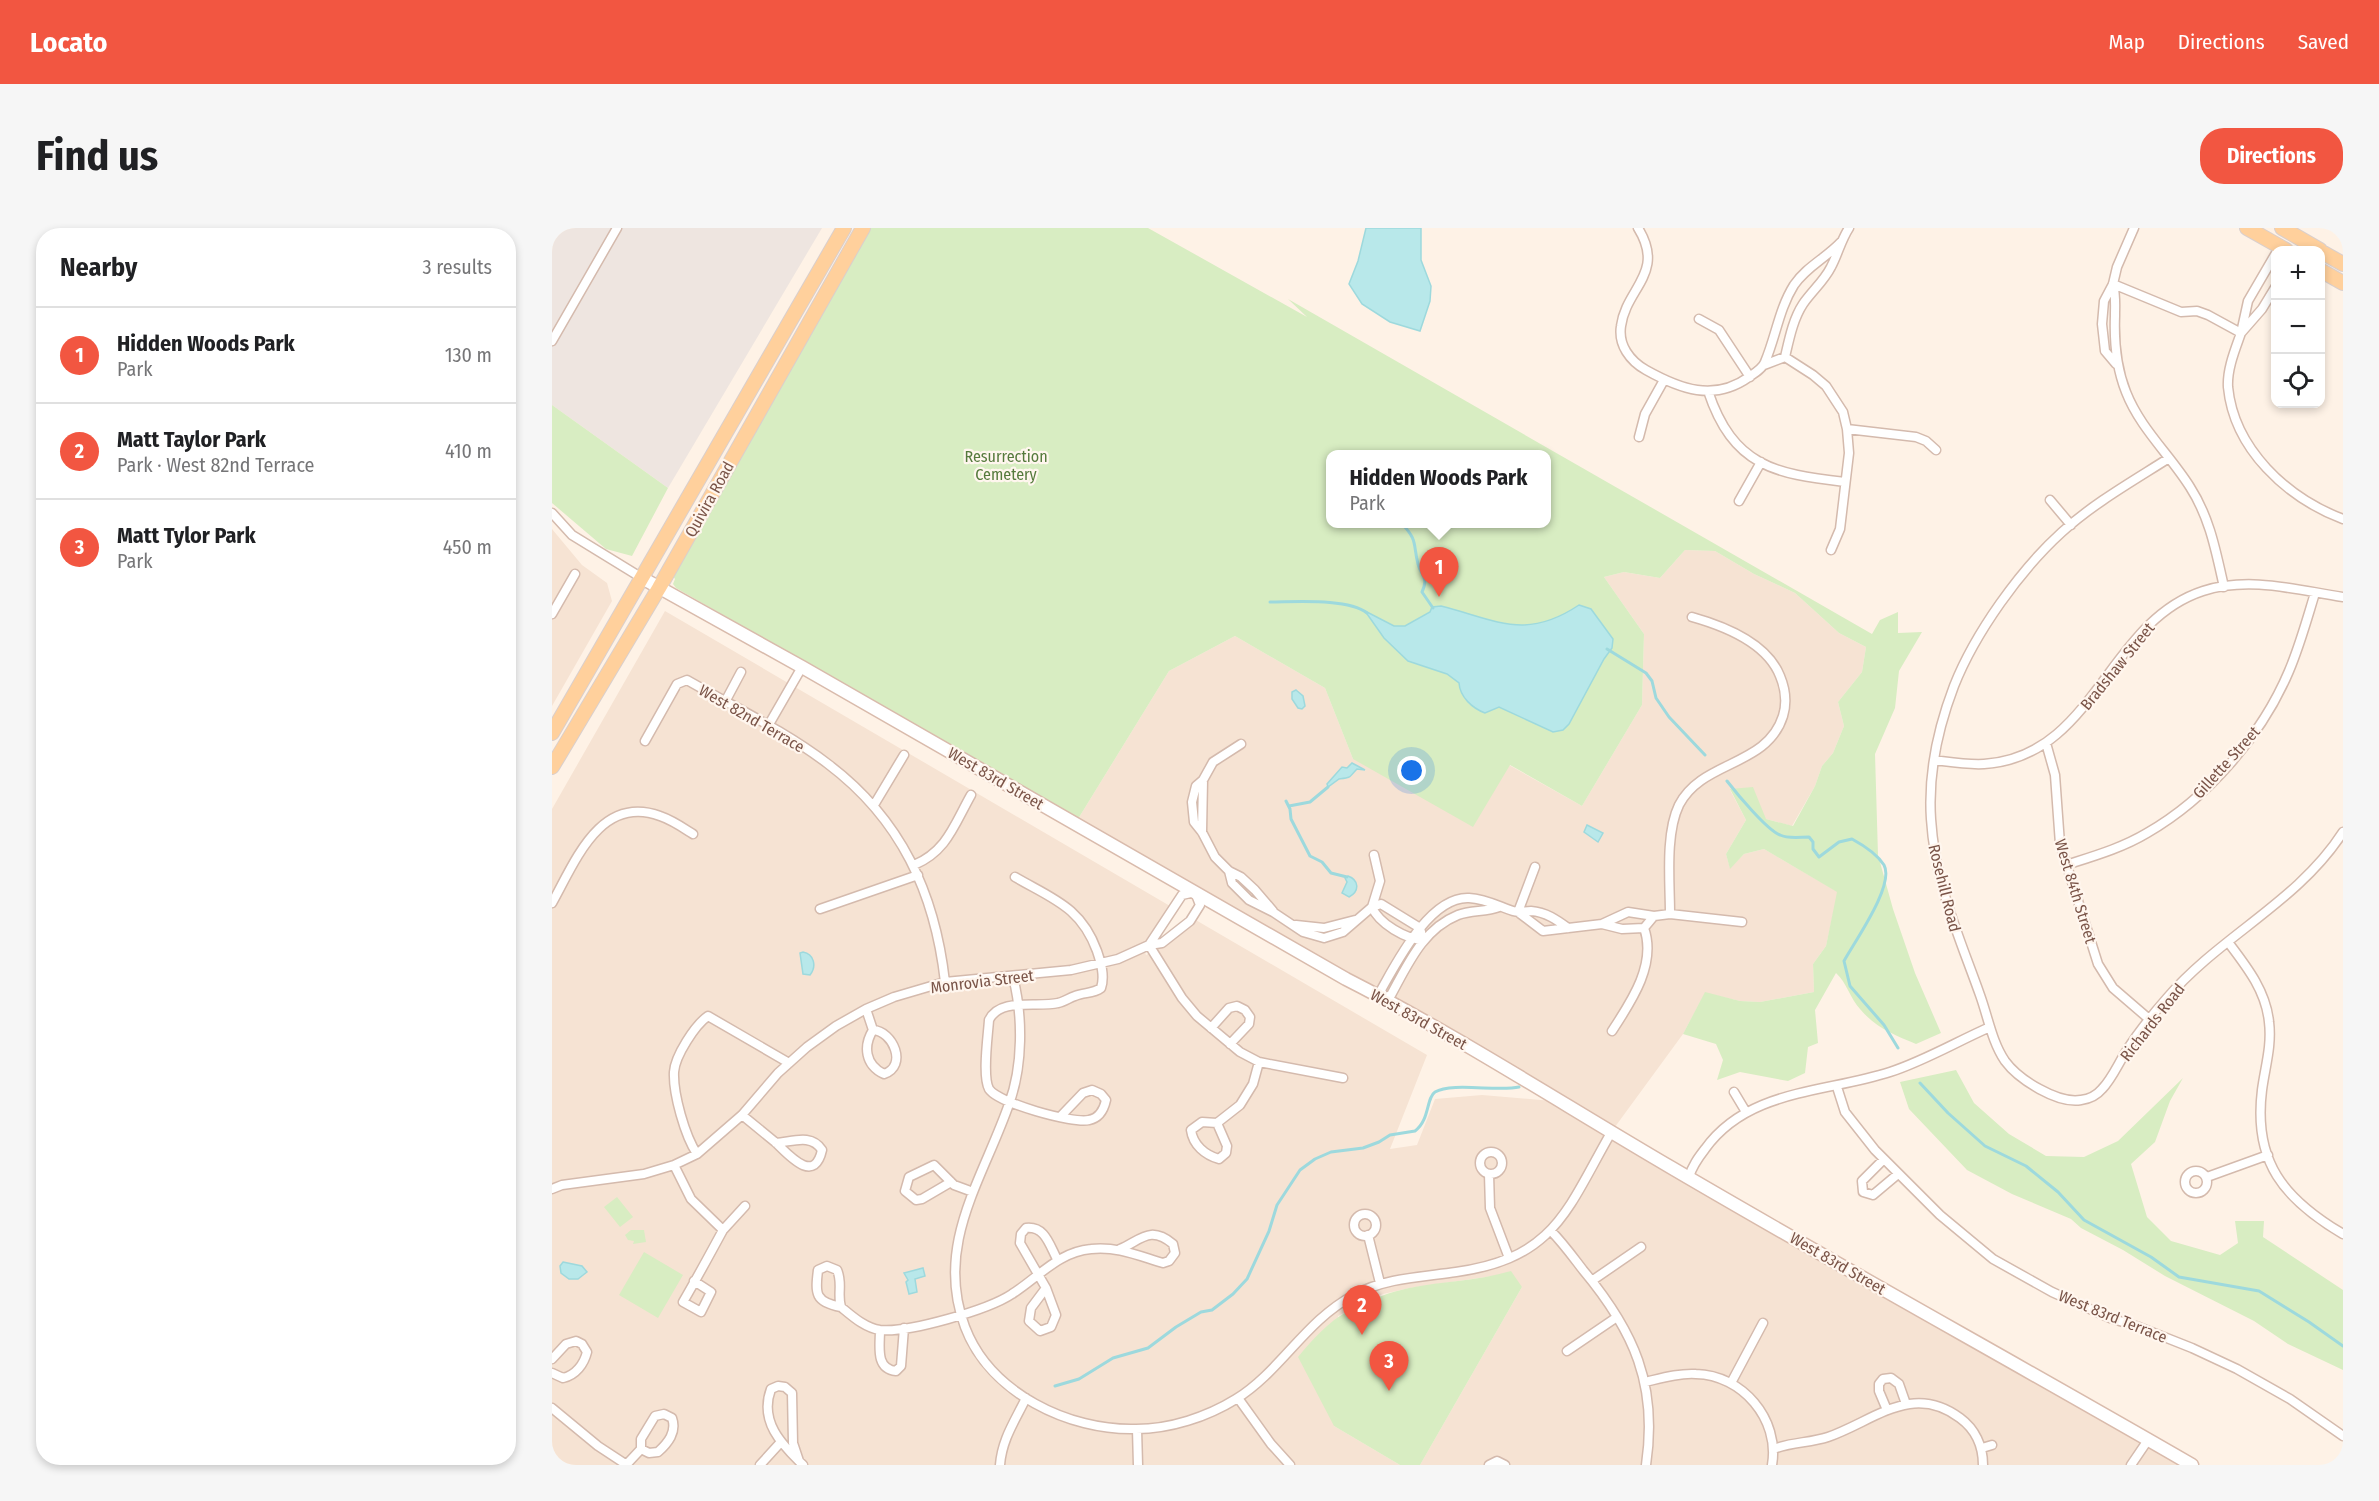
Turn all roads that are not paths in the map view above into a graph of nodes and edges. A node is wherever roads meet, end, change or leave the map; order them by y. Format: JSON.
{"nodes":[{"id":1,"x":617,"y":228,"type":"edge"},
{"id":2,"x":844,"y":228,"type":"edge"},
{"id":3,"x":863,"y":228,"type":"edge"},
{"id":4,"x":1638,"y":228,"type":"edge"},
{"id":5,"x":1848,"y":228,"type":"edge"},
{"id":6,"x":2134,"y":228,"type":"edge"},
{"id":7,"x":2247,"y":228,"type":"edge"},
{"id":8,"x":2282,"y":228,"type":"edge"},
{"id":9,"x":1841,"y":242,"type":"junction"},
{"id":10,"x":2274,"y":246,"type":"edge"},
{"id":11,"x":2312,"y":246,"type":"edge"},
{"id":12,"x":829,"y":254,"type":"junction"},
{"id":13,"x":2325,"y":254,"type":"edge"},
{"id":14,"x":2325,"y":262,"type":"edge"},
{"id":15,"x":843,"y":263,"type":"junction"},
{"id":16,"x":2271,"y":264,"type":"edge"},
{"id":17,"x":2343,"y":266,"type":"edge"},
{"id":18,"x":2325,"y":273,"type":"edge"},
{"id":19,"x":2343,"y":283,"type":"edge"},
{"id":20,"x":2113,"y":284,"type":"junction"},
{"id":21,"x":2271,"y":294,"type":"edge"},
{"id":22,"x":1699,"y":318,"type":"dead end"},
{"id":23,"x":2241,"y":333,"type":"junction"},
{"id":24,"x":552,"y":340,"type":"edge"},
{"id":25,"x":1785,"y":357,"type":"junction"},
{"id":26,"x":1764,"y":365,"type":"junction"},
{"id":27,"x":2116,"y":365,"type":"junction"},
{"id":28,"x":1750,"y":377,"type":"junction"},
{"id":29,"x":1665,"y":380,"type":"junction"},
{"id":30,"x":1708,"y":391,"type":"junction"},
{"id":31,"x":1847,"y":429,"type":"junction"},
{"id":32,"x":1639,"y":437,"type":"dead end"},
{"id":33,"x":1936,"y":450,"type":"dead end"},
{"id":34,"x":2169,"y":458,"type":"junction"},
{"id":35,"x":1761,"y":462,"type":"junction"},
{"id":36,"x":1845,"y":482,"type":"junction"},
{"id":37,"x":2050,"y":500,"type":"dead end"},
{"id":38,"x":1739,"y":501,"type":"dead end"},
{"id":39,"x":552,"y":513,"type":"edge"},
{"id":40,"x":2343,"y":519,"type":"edge"},
{"id":41,"x":2071,"y":525,"type":"junction"},
{"id":42,"x":1831,"y":550,"type":"dead end"},
{"id":43,"x":575,"y":574,"type":"dead end"},
{"id":44,"x":642,"y":578,"type":"junction"},
{"id":45,"x":2224,"y":587,"type":"junction"},
{"id":46,"x":659,"y":588,"type":"junction"},
{"id":47,"x":2315,"y":593,"type":"junction"},
{"id":48,"x":2343,"y":597,"type":"edge"},
{"id":49,"x":556,"y":599,"type":"edge"},
{"id":50,"x":552,"y":614,"type":"edge"},
{"id":51,"x":1692,"y":617,"type":"dead end"},
{"id":52,"x":802,"y":667,"type":"junction"},
{"id":53,"x":741,"y":672,"type":"dead end"},
{"id":54,"x":725,"y":702,"type":"junction"},
{"id":55,"x":768,"y":726,"type":"junction"},
{"id":56,"x":552,"y":733,"type":"edge"},
{"id":57,"x":645,"y":741,"type":"dead end"},
{"id":58,"x":2046,"y":743,"type":"junction"},
{"id":59,"x":1241,"y":744,"type":"dead end"},
{"id":60,"x":904,"y":754,"type":"dead end"},
{"id":61,"x":1934,"y":760,"type":"junction"},
{"id":62,"x":552,"y":767,"type":"edge"},
{"id":63,"x":971,"y":795,"type":"dead end"},
{"id":64,"x":874,"y":805,"type":"junction"},
{"id":65,"x":2343,"y":832,"type":"edge"},
{"id":66,"x":693,"y":834,"type":"dead end"},
{"id":67,"x":1374,"y":855,"type":"dead end"},
{"id":68,"x":914,"y":865,"type":"junction"},
{"id":69,"x":2066,"y":865,"type":"junction"},
{"id":70,"x":1535,"y":867,"type":"dead end"},
{"id":71,"x":918,"y":875,"type":"junction"},
{"id":72,"x":1015,"y":877,"type":"dead end"},
{"id":73,"x":1195,"y":892,"type":"junction"},
{"id":74,"x":552,"y":903,"type":"edge"},
{"id":75,"x":1372,"y":907,"type":"junction"},
{"id":76,"x":1499,"y":907,"type":"junction"},
{"id":77,"x":820,"y":909,"type":"dead end"},
{"id":78,"x":1518,"y":912,"type":"junction"},
{"id":79,"x":1670,"y":914,"type":"junction"},
{"id":80,"x":1654,"y":916,"type":"junction"},
{"id":81,"x":1742,"y":922,"type":"dead end"},
{"id":82,"x":1602,"y":924,"type":"junction"},
{"id":83,"x":1420,"y":928,"type":"junction"},
{"id":84,"x":1568,"y":928,"type":"junction"},
{"id":85,"x":1644,"y":928,"type":"junction"},
{"id":86,"x":1411,"y":939,"type":"junction"},
{"id":87,"x":1423,"y":940,"type":"junction"},
{"id":88,"x":2228,"y":942,"type":"junction"},
{"id":89,"x":1149,"y":945,"type":"junction"},
{"id":90,"x":1101,"y":964,"type":"junction"},
{"id":91,"x":1013,"y":977,"type":"junction"},
{"id":92,"x":945,"y":982,"type":"junction"},
{"id":93,"x":1384,"y":998,"type":"junction"},
{"id":94,"x":1017,"y":1006,"type":"junction"},
{"id":95,"x":866,"y":1009,"type":"junction"},
{"id":96,"x":2149,"y":1019,"type":"junction"},
{"id":97,"x":1990,"y":1027,"type":"junction"},
{"id":98,"x":1211,"y":1028,"type":"junction"},
{"id":99,"x":873,"y":1030,"type":"junction"},
{"id":100,"x":1612,"y":1031,"type":"dead end"},
{"id":101,"x":1230,"y":1044,"type":"junction"},
{"id":102,"x":1259,"y":1062,"type":"junction"},
{"id":103,"x":789,"y":1063,"type":"junction"},
{"id":104,"x":1343,"y":1078,"type":"dead end"},
{"id":105,"x":1837,"y":1087,"type":"junction"},
{"id":106,"x":1734,"y":1092,"type":"dead end"},
{"id":107,"x":1010,"y":1102,"type":"junction"},
{"id":108,"x":1746,"y":1112,"type":"junction"},
{"id":109,"x":742,"y":1115,"type":"junction"},
{"id":110,"x":1060,"y":1116,"type":"junction"},
{"id":111,"x":1216,"y":1122,"type":"junction"},
{"id":112,"x":1612,"y":1131,"type":"junction"},
{"id":113,"x":776,"y":1143,"type":"junction"},
{"id":114,"x":697,"y":1154,"type":"junction"},
{"id":115,"x":2268,"y":1155,"type":"junction"},
{"id":116,"x":1884,"y":1159,"type":"junction"},
{"id":117,"x":674,"y":1165,"type":"junction"},
{"id":118,"x":1489,"y":1174,"type":"dead end"},
{"id":119,"x":1898,"y":1174,"type":"junction"},
{"id":120,"x":1689,"y":1177,"type":"junction"},
{"id":121,"x":2207,"y":1177,"type":"dead end"},
{"id":122,"x":951,"y":1182,"type":"junction"},
{"id":123,"x":552,"y":1189,"type":"edge"},
{"id":124,"x":973,"y":1192,"type":"junction"},
{"id":125,"x":745,"y":1206,"type":"dead end"},
{"id":126,"x":723,"y":1230,"type":"junction"},
{"id":127,"x":1551,"y":1231,"type":"junction"},
{"id":128,"x":2343,"y":1233,"type":"edge"},
{"id":129,"x":1368,"y":1235,"type":"dead end"},
{"id":130,"x":1641,"y":1247,"type":"dead end"},
{"id":131,"x":1120,"y":1249,"type":"junction"},
{"id":132,"x":1509,"y":1258,"type":"junction"},
{"id":133,"x":1057,"y":1259,"type":"junction"},
{"id":134,"x":1038,"y":1274,"type":"junction"},
{"id":135,"x":1593,"y":1280,"type":"junction"},
{"id":136,"x":694,"y":1281,"type":"dead end"},
{"id":137,"x":1380,"y":1283,"type":"junction"},
{"id":138,"x":1046,"y":1288,"type":"junction"},
{"id":139,"x":841,"y":1307,"type":"junction"},
{"id":140,"x":961,"y":1315,"type":"junction"},
{"id":141,"x":1617,"y":1317,"type":"junction"},
{"id":142,"x":1763,"y":1323,"type":"dead end"},
{"id":143,"x":904,"y":1328,"type":"junction"},
{"id":144,"x":880,"y":1330,"type":"junction"},
{"id":145,"x":1567,"y":1351,"type":"dead end"},
{"id":146,"x":552,"y":1359,"type":"edge"},
{"id":147,"x":552,"y":1373,"type":"edge"},
{"id":148,"x":1645,"y":1382,"type":"junction"},
{"id":149,"x":1731,"y":1383,"type":"junction"},
{"id":150,"x":1026,"y":1398,"type":"junction"},
{"id":151,"x":1238,"y":1398,"type":"junction"},
{"id":152,"x":1906,"y":1404,"type":"junction"},
{"id":153,"x":1887,"y":1410,"type":"junction"},
{"id":154,"x":553,"y":1412,"type":"edge"},
{"id":155,"x":1137,"y":1429,"type":"junction"},
{"id":156,"x":2343,"y":1436,"type":"edge"},
{"id":157,"x":2148,"y":1440,"type":"junction"},
{"id":158,"x":780,"y":1443,"type":"junction"},
{"id":159,"x":1992,"y":1445,"type":"dead end"},
{"id":160,"x":1982,"y":1448,"type":"junction"},
{"id":161,"x":641,"y":1449,"type":"junction"},
{"id":162,"x":1774,"y":1449,"type":"junction"},
{"id":163,"x":798,"y":1464,"type":"edge"},
{"id":164,"x":626,"y":1465,"type":"edge"},
{"id":165,"x":760,"y":1465,"type":"edge"},
{"id":166,"x":1000,"y":1465,"type":"edge"},
{"id":167,"x":1138,"y":1465,"type":"edge"},
{"id":168,"x":1290,"y":1465,"type":"edge"},
{"id":169,"x":1489,"y":1465,"type":"edge"},
{"id":170,"x":1505,"y":1465,"type":"edge"},
{"id":171,"x":1646,"y":1465,"type":"edge"},
{"id":172,"x":1772,"y":1465,"type":"edge"},
{"id":173,"x":1983,"y":1465,"type":"edge"},
{"id":174,"x":2131,"y":1465,"type":"edge"},
{"id":175,"x":2192,"y":1465,"type":"edge"}],
"edges":[{"from":1,"to":24,"type":"street"},
{"from":2,"to":12,"type":"main road","name":"Quivira Road"},
{"from":3,"to":15,"type":"main road","name":"Quivira Road"},
{"from":4,"to":29,"type":"street"},
{"from":5,"to":9,"type":"street"},
{"from":6,"to":20,"type":"street"},
{"from":7,"to":10,"type":"main road"},
{"from":8,"to":11,"type":"main road"},
{"from":9,"to":25,"type":"street"},
{"from":9,"to":26,"type":"street"},
{"from":12,"to":15,"type":"main road"},
{"from":12,"to":44,"type":"main road","name":"Quivira Road"},
{"from":13,"to":17,"type":"main road"},
{"from":14,"to":17,"type":"main road"},
{"from":15,"to":46,"type":"main road","name":"Quivira Road"},
{"from":16,"to":23,"type":"street"},
{"from":18,"to":19,"type":"main road"},
{"from":20,"to":23,"type":"street"},
{"from":20,"to":27,"type":"street"},
{"from":20,"to":27,"type":"street"},
{"from":21,"to":23,"type":"street"},
{"from":22,"to":28,"type":"street"},
{"from":23,"to":40,"type":"street"},
{"from":25,"to":26,"type":"street"},
{"from":25,"to":31,"type":"street"},
{"from":26,"to":28,"type":"street"},
{"from":27,"to":34,"type":"street"},
{"from":28,"to":30,"type":"street"},
{"from":29,"to":30,"type":"street"},
{"from":29,"to":32,"type":"street"},
{"from":30,"to":35,"type":"street"},
{"from":31,"to":33,"type":"street"},
{"from":31,"to":36,"type":"street"},
{"from":34,"to":41,"type":"street","name":"Rosehill Road"},
{"from":34,"to":45,"type":"street"},
{"from":35,"to":36,"type":"street"},
{"from":35,"to":38,"type":"street"},
{"from":36,"to":42,"type":"street"},
{"from":37,"to":41,"type":"street"},
{"from":39,"to":44,"type":"street"},
{"from":41,"to":61,"type":"street","name":"Rosehill Road"},
{"from":43,"to":49,"type":"street"},
{"from":44,"to":46,"type":"street","name":"West 83rd Street"},
{"from":44,"to":56,"type":"main road","name":"Quivira Road"},
{"from":45,"to":47,"type":"street","name":"Bradshaw Street"},
{"from":45,"to":58,"type":"street","name":"Bradshaw Street"},
{"from":46,"to":52,"type":"street","name":"West 83rd Street"},
{"from":46,"to":62,"type":"main road","name":"Quivira Road"},
{"from":47,"to":48,"type":"street","name":"Bradshaw Street"},
{"from":47,"to":69,"type":"street","name":"Gillette Street"},
{"from":49,"to":50,"type":"street"},
{"from":51,"to":79,"type":"street"},
{"from":52,"to":55,"type":"street"},
{"from":52,"to":73,"type":"street","name":"West 83rd Street"},
{"from":53,"to":54,"type":"street"},
{"from":54,"to":55,"type":"street","name":"West 82nd Terrace"},
{"from":54,"to":57,"type":"street","name":"West 82nd Terrace"},
{"from":55,"to":64,"type":"street","name":"West 82nd Terrace"},
{"from":58,"to":61,"type":"street","name":"Bradshaw Street"},
{"from":58,"to":69,"type":"street","name":"West 84th Street"},
{"from":59,"to":75,"type":"street"},
{"from":60,"to":64,"type":"street"},
{"from":61,"to":97,"type":"street","name":"Rosehill Road"},
{"from":63,"to":68,"type":"street"},
{"from":64,"to":68,"type":"street","name":"West 82nd Terrace"},
{"from":65,"to":88,"type":"street","name":"Richards Road"},
{"from":66,"to":74,"type":"street"},
{"from":67,"to":75,"type":"street"},
{"from":68,"to":71,"type":"street","name":"West 82nd Terrace"},
{"from":69,"to":96,"type":"street","name":"West 84th Street"},
{"from":70,"to":78,"type":"street"},
{"from":71,"to":77,"type":"street"},
{"from":71,"to":92,"type":"street","name":"West 82nd Terrace"},
{"from":72,"to":90,"type":"street"},
{"from":73,"to":89,"type":"street"},
{"from":73,"to":89,"type":"street","name":"Monrovia Street"},
{"from":73,"to":93,"type":"street","name":"West 83rd Street"},
{"from":75,"to":83,"type":"street"},
{"from":75,"to":86,"type":"street"},
{"from":76,"to":78,"type":"street"},
{"from":76,"to":83,"type":"street"},
{"from":76,"to":87,"type":"street"},
{"from":78,"to":84,"type":"street"},
{"from":78,"to":84,"type":"street"},
{"from":79,"to":80,"type":"street"},
{"from":79,"to":81,"type":"street"},
{"from":80,"to":82,"type":"street"},
{"from":80,"to":85,"type":"street"},
{"from":82,"to":84,"type":"street"},
{"from":82,"to":85,"type":"street"},
{"from":83,"to":86,"type":"street"},
{"from":83,"to":87,"type":"street"},
{"from":85,"to":100,"type":"street"},
{"from":86,"to":87,"type":"street"},
{"from":86,"to":93,"type":"street"},
{"from":87,"to":93,"type":"street"},
{"from":88,"to":96,"type":"street","name":"Richards Road"},
{"from":88,"to":115,"type":"street"},
{"from":89,"to":90,"type":"street","name":"Monrovia Street"},
{"from":89,"to":98,"type":"street"},
{"from":90,"to":91,"type":"street","name":"Monrovia Street"},
{"from":90,"to":94,"type":"street"},
{"from":91,"to":92,"type":"street","name":"Monrovia Street"},
{"from":91,"to":94,"type":"street"},
{"from":92,"to":95,"type":"street","name":"Monrovia Street"},
{"from":93,"to":112,"type":"street","name":"West 83rd Street"},
{"from":94,"to":107,"type":"street"},
{"from":94,"to":107,"type":"street"},
{"from":95,"to":99,"type":"street"},
{"from":95,"to":103,"type":"street","name":"Monrovia Street"},
{"from":96,"to":97,"type":"street","name":"Richards Road"},
{"from":97,"to":105,"type":"street"},
{"from":98,"to":101,"type":"street"},
{"from":98,"to":101,"type":"street"},
{"from":99,"to":99,"type":"street"},
{"from":101,"to":102,"type":"street"},
{"from":102,"to":104,"type":"street"},
{"from":102,"to":111,"type":"street"},
{"from":103,"to":109,"type":"street","name":"Monrovia Street"},
{"from":103,"to":114,"type":"street"},
{"from":105,"to":108,"type":"street"},
{"from":105,"to":116,"type":"street","name":"West 83rd Terrace"},
{"from":106,"to":108,"type":"street"},
{"from":107,"to":110,"type":"street"},
{"from":107,"to":124,"type":"street"},
{"from":108,"to":120,"type":"street"},
{"from":109,"to":113,"type":"street"},
{"from":109,"to":114,"type":"street","name":"Monrovia Street"},
{"from":110,"to":110,"type":"street"},
{"from":111,"to":111,"type":"street"},
{"from":112,"to":120,"type":"street","name":"West 83rd Street"},
{"from":112,"to":127,"type":"street"},
{"from":113,"to":113,"type":"street"},
{"from":114,"to":117,"type":"street","name":"Monrovia Street"},
{"from":115,"to":121,"type":"street"},
{"from":115,"to":128,"type":"street"},
{"from":116,"to":119,"type":"street","name":"West 83rd Terrace"},
{"from":116,"to":119,"type":"street"},
{"from":117,"to":123,"type":"street","name":"Monrovia Street"},
{"from":117,"to":126,"type":"street"},
{"from":118,"to":132,"type":"street"},
{"from":119,"to":156,"type":"street","name":"West 83rd Terrace"},
{"from":120,"to":157,"type":"street","name":"West 83rd Street"},
{"from":122,"to":122,"type":"street"},
{"from":122,"to":124,"type":"street"},
{"from":124,"to":140,"type":"street"},
{"from":125,"to":126,"type":"street"},
{"from":126,"to":136,"type":"street"},
{"from":127,"to":132,"type":"street"},
{"from":127,"to":135,"type":"street"},
{"from":129,"to":137,"type":"street"},
{"from":130,"to":135,"type":"street"},
{"from":131,"to":131,"type":"street"},
{"from":131,"to":133,"type":"street"},
{"from":132,"to":137,"type":"street"},
{"from":133,"to":134,"type":"street"},
{"from":133,"to":134,"type":"street"},
{"from":134,"to":138,"type":"street"},
{"from":134,"to":140,"type":"street"},
{"from":135,"to":141,"type":"street"},
{"from":137,"to":151,"type":"street"},
{"from":138,"to":138,"type":"street"},
{"from":139,"to":139,"type":"street"},
{"from":139,"to":144,"type":"street"},
{"from":140,"to":143,"type":"street"},
{"from":140,"to":150,"type":"street"},
{"from":141,"to":145,"type":"street"},
{"from":141,"to":148,"type":"street"},
{"from":142,"to":149,"type":"street"},
{"from":143,"to":144,"type":"street"},
{"from":143,"to":144,"type":"street"},
{"from":146,"to":147,"type":"street"},
{"from":148,"to":149,"type":"street"},
{"from":148,"to":171,"type":"street"},
{"from":149,"to":162,"type":"street"},
{"from":150,"to":155,"type":"street"},
{"from":150,"to":166,"type":"street"},
{"from":151,"to":155,"type":"street"},
{"from":151,"to":168,"type":"street"},
{"from":152,"to":153,"type":"street"},
{"from":152,"to":153,"type":"street"},
{"from":152,"to":160,"type":"street"},
{"from":153,"to":162,"type":"street"},
{"from":154,"to":164,"type":"street"},
{"from":155,"to":167,"type":"street"},
{"from":157,"to":174,"type":"street"},
{"from":157,"to":175,"type":"street","name":"West 83rd Street"},
{"from":158,"to":163,"type":"street"},
{"from":158,"to":163,"type":"street"},
{"from":158,"to":165,"type":"street"},
{"from":159,"to":160,"type":"street"},
{"from":160,"to":173,"type":"street"},
{"from":161,"to":161,"type":"street"},
{"from":161,"to":164,"type":"street"},
{"from":162,"to":172,"type":"street"},
{"from":169,"to":170,"type":"street"}]}
